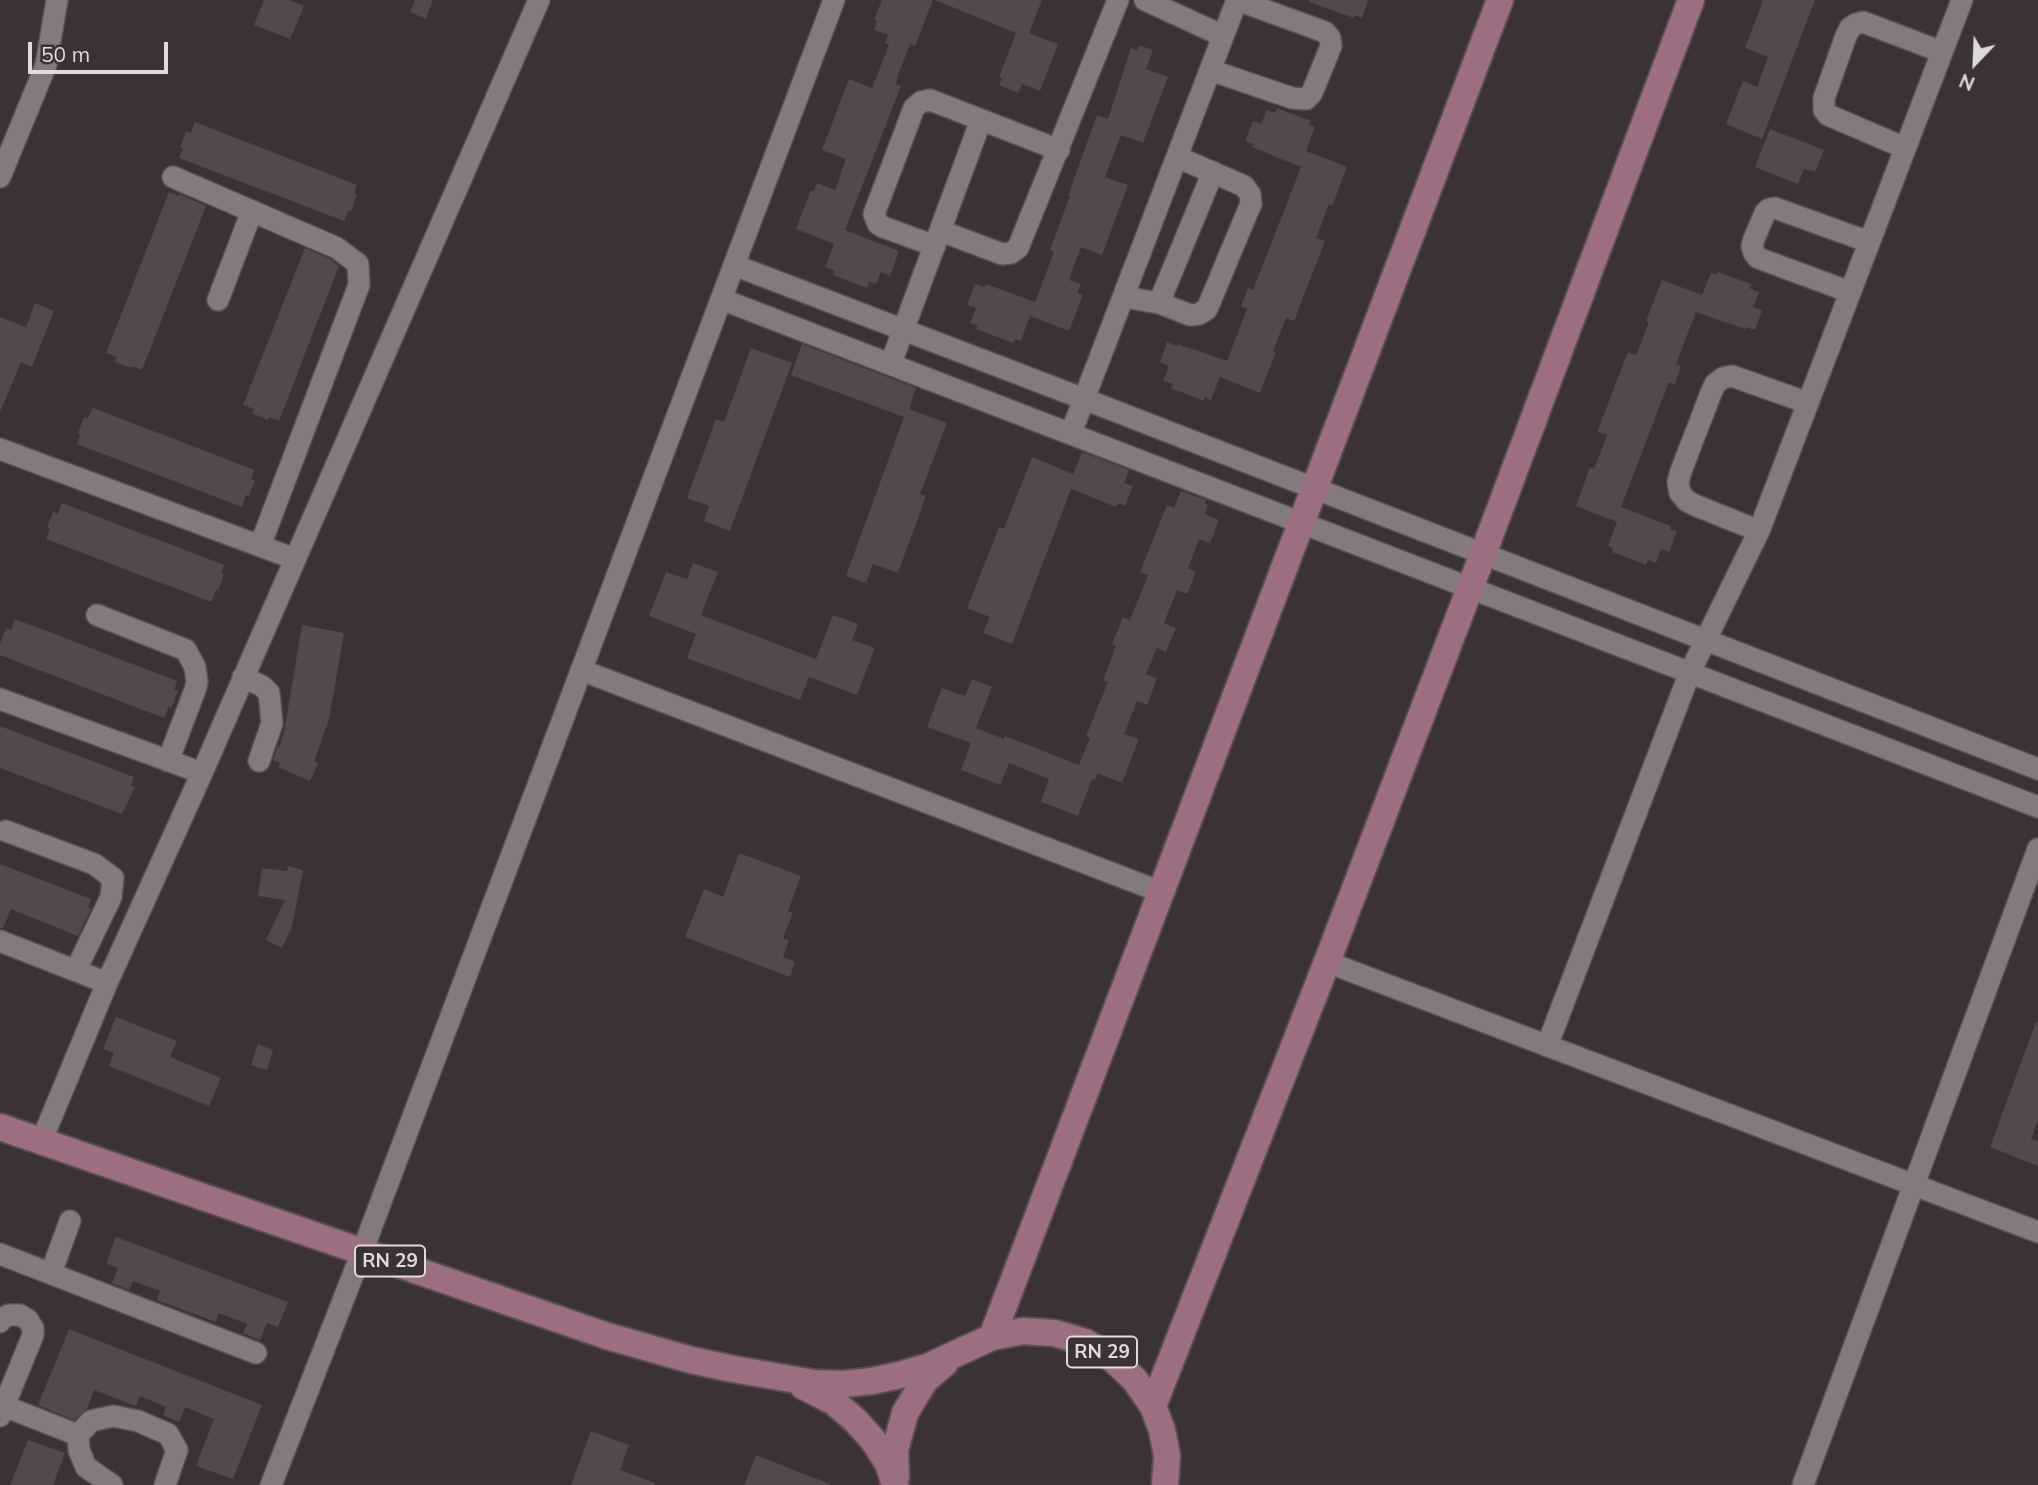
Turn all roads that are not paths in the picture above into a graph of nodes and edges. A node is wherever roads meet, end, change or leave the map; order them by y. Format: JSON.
{"nodes":[{"id":1,"x":57,"y":0,"type":"edge"},
{"id":2,"x":539,"y":0,"type":"edge"},
{"id":3,"x":834,"y":0,"type":"edge"},
{"id":4,"x":1118,"y":0,"type":"edge"},
{"id":5,"x":1145,"y":0,"type":"edge"},
{"id":6,"x":1237,"y":0,"type":"edge"},
{"id":7,"x":1500,"y":0,"type":"edge"},
{"id":8,"x":1691,"y":0,"type":"edge"},
{"id":9,"x":1958,"y":1,"type":"edge"},
{"id":10,"x":1223,"y":36,"type":"junction"},
{"id":11,"x":1942,"y":52,"type":"junction"},
{"id":12,"x":1210,"y":70,"type":"junction"},
{"id":13,"x":981,"y":120,"type":"junction"},
{"id":14,"x":1905,"y":148,"type":"junction"},
{"id":15,"x":1059,"y":150,"type":"junction"},
{"id":16,"x":1177,"y":157,"type":"junction"},
{"id":17,"x":1213,"y":172,"type":"junction"},
{"id":18,"x":0,"y":177,"type":"edge"},
{"id":19,"x":173,"y":177,"type":"dead end"},
{"id":20,"x":252,"y":211,"type":"junction"},
{"id":21,"x":938,"y":238,"type":"junction"},
{"id":22,"x":1869,"y":242,"type":"junction"},
{"id":23,"x":734,"y":265,"type":"junction"},
{"id":24,"x":1850,"y":292,"type":"junction"},
{"id":25,"x":1123,"y":296,"type":"junction"},
{"id":26,"x":722,"y":299,"type":"junction"},
{"id":27,"x":218,"y":300,"type":"dead end"},
{"id":28,"x":1159,"y":303,"type":"junction"},
{"id":29,"x":905,"y":330,"type":"junction"},
{"id":30,"x":891,"y":363,"type":"junction"},
{"id":31,"x":1084,"y":399,"type":"junction"},
{"id":32,"x":1808,"y":403,"type":"junction"},
{"id":33,"x":1071,"y":433,"type":"junction"},
{"id":34,"x":0,"y":449,"type":"edge"},
{"id":35,"x":1314,"y":489,"type":"junction"},
{"id":36,"x":1301,"y":522,"type":"junction"},
{"id":37,"x":1759,"y":531,"type":"junction"},
{"id":38,"x":260,"y":546,"type":"junction"},
{"id":39,"x":1483,"y":554,"type":"junction"},
{"id":40,"x":295,"y":559,"type":"junction"},
{"id":41,"x":1471,"y":588,"type":"junction"},
{"id":42,"x":97,"y":615,"type":"dead end"},
{"id":43,"x":1706,"y":640,"type":"junction"},
{"id":44,"x":581,"y":670,"type":"junction"},
{"id":45,"x":1690,"y":673,"type":"junction"},
{"id":46,"x":243,"y":677,"type":"junction"},
{"id":47,"x":0,"y":699,"type":"edge"},
{"id":48,"x":168,"y":761,"type":"junction"},
{"id":49,"x":260,"y":761,"type":"dead end"},
{"id":50,"x":2038,"y":769,"type":"edge"},
{"id":51,"x":202,"y":773,"type":"junction"},
{"id":52,"x":2038,"y":807,"type":"edge"},
{"id":53,"x":6,"y":831,"type":"dead end"},
{"id":54,"x":2038,"y":849,"type":"edge"},
{"id":55,"x":1161,"y":891,"type":"junction"},
{"id":56,"x":0,"y":941,"type":"edge"},
{"id":57,"x":1327,"y":962,"type":"junction"},
{"id":58,"x":76,"y":970,"type":"junction"},
{"id":59,"x":107,"y":983,"type":"junction"},
{"id":60,"x":1547,"y":1046,"type":"junction"},
{"id":61,"x":0,"y":1128,"type":"edge"},
{"id":62,"x":41,"y":1142,"type":"junction"},
{"id":63,"x":1914,"y":1185,"type":"junction"},
{"id":64,"x":70,"y":1222,"type":"dead end"},
{"id":65,"x":2038,"y":1232,"type":"edge"},
{"id":66,"x":362,"y":1252,"type":"junction"},
{"id":67,"x":0,"y":1254,"type":"edge"},
{"id":68,"x":51,"y":1273,"type":"junction"},
{"id":69,"x":0,"y":1322,"type":"edge"},
{"id":70,"x":992,"y":1337,"type":"junction"},
{"id":71,"x":256,"y":1353,"type":"dead end"},
{"id":72,"x":954,"y":1354,"type":"junction"},
{"id":73,"x":785,"y":1379,"type":"junction"},
{"id":74,"x":1153,"y":1406,"type":"junction"},
{"id":75,"x":2,"y":1411,"type":"edge"},
{"id":76,"x":78,"y":1435,"type":"junction"},
{"id":77,"x":1167,"y":1456,"type":"junction"},
{"id":78,"x":112,"y":1485,"type":"edge"},
{"id":79,"x":166,"y":1485,"type":"edge"},
{"id":80,"x":271,"y":1485,"type":"edge"},
{"id":81,"x":895,"y":1485,"type":"edge"},
{"id":82,"x":1165,"y":1485,"type":"edge"},
{"id":83,"x":1179,"y":1485,"type":"edge"},
{"id":84,"x":1803,"y":1485,"type":"edge"}],
"edges":[{"from":1,"to":18,"type":"street"},
{"from":2,"to":40,"type":"street"},
{"from":3,"to":23,"type":"street"},
{"from":4,"to":15,"type":"street"},
{"from":5,"to":10,"type":"street"},
{"from":6,"to":10,"type":"street"},
{"from":6,"to":12,"type":"street"},
{"from":7,"to":35,"type":"main road"},
{"from":8,"to":39,"type":"main road"},
{"from":9,"to":11,"type":"street"},
{"from":10,"to":12,"type":"street"},
{"from":11,"to":14,"type":"street"},
{"from":11,"to":14,"type":"street"},
{"from":12,"to":16,"type":"street"},
{"from":13,"to":15,"type":"street"},
{"from":13,"to":21,"type":"street"},
{"from":13,"to":21,"type":"street"},
{"from":14,"to":22,"type":"street"},
{"from":15,"to":21,"type":"street"},
{"from":16,"to":17,"type":"street"},
{"from":16,"to":25,"type":"street"},
{"from":17,"to":28,"type":"street"},
{"from":17,"to":28,"type":"street"},
{"from":19,"to":20,"type":"street"},
{"from":20,"to":27,"type":"street"},
{"from":20,"to":38,"type":"street"},
{"from":21,"to":29,"type":"street"},
{"from":22,"to":24,"type":"street"},
{"from":22,"to":24,"type":"street"},
{"from":23,"to":26,"type":"street"},
{"from":23,"to":29,"type":"street"},
{"from":24,"to":32,"type":"street"},
{"from":25,"to":28,"type":"street"},
{"from":25,"to":31,"type":"street"},
{"from":26,"to":30,"type":"street"},
{"from":26,"to":44,"type":"street"},
{"from":29,"to":30,"type":"street"},
{"from":29,"to":31,"type":"street"},
{"from":30,"to":33,"type":"street"},
{"from":31,"to":33,"type":"street"},
{"from":31,"to":35,"type":"street"},
{"from":32,"to":37,"type":"street"},
{"from":32,"to":37,"type":"street"},
{"from":33,"to":36,"type":"street"},
{"from":34,"to":38,"type":"street"},
{"from":35,"to":36,"type":"main road"},
{"from":35,"to":39,"type":"street"},
{"from":36,"to":41,"type":"street"},
{"from":36,"to":55,"type":"main road"},
{"from":37,"to":43,"type":"street"},
{"from":38,"to":40,"type":"street"},
{"from":39,"to":41,"type":"main road"},
{"from":39,"to":43,"type":"street"},
{"from":40,"to":46,"type":"street"},
{"from":41,"to":45,"type":"street"},
{"from":41,"to":57,"type":"main road"},
{"from":42,"to":48,"type":"street"},
{"from":43,"to":45,"type":"street"},
{"from":43,"to":50,"type":"street"},
{"from":44,"to":55,"type":"street"},
{"from":44,"to":66,"type":"street"},
{"from":45,"to":52,"type":"street"},
{"from":45,"to":60,"type":"street"},
{"from":46,"to":49,"type":"street"},
{"from":46,"to":51,"type":"street"},
{"from":47,"to":48,"type":"street"},
{"from":48,"to":51,"type":"street"},
{"from":51,"to":59,"type":"street"},
{"from":53,"to":58,"type":"street"},
{"from":54,"to":63,"type":"street"},
{"from":55,"to":70,"type":"main road"},
{"from":56,"to":58,"type":"street"},
{"from":57,"to":60,"type":"street"},
{"from":57,"to":74,"type":"main road"},
{"from":58,"to":59,"type":"street"},
{"from":59,"to":62,"type":"street"},
{"from":60,"to":63,"type":"street"},
{"from":61,"to":62,"type":"main road","number":"RN 29"},
{"from":62,"to":66,"type":"main road","number":"RN 29"},
{"from":63,"to":65,"type":"street"},
{"from":63,"to":84,"type":"street"},
{"from":64,"to":68,"type":"street"},
{"from":66,"to":73,"type":"main road","number":"RN 29"},
{"from":66,"to":80,"type":"street"},
{"from":67,"to":68,"type":"street"},
{"from":68,"to":71,"type":"street"},
{"from":69,"to":75,"type":"street"},
{"from":70,"to":72,"type":"main road","number":"RN 29"},
{"from":70,"to":74,"type":"main road","number":"RN 29"},
{"from":72,"to":73,"type":"main road","number":"RN 29"},
{"from":72,"to":81,"type":"main road","number":"RN 29"},
{"from":73,"to":81,"type":"main road","number":"RN 29"},
{"from":74,"to":77,"type":"main road","number":"RN 29"},
{"from":75,"to":76,"type":"street"},
{"from":76,"to":78,"type":"street"},
{"from":76,"to":79,"type":"street"},
{"from":77,"to":82,"type":"main road","number":"RN 29"},
{"from":77,"to":83,"type":"main road","number":"RN 29"}]}
